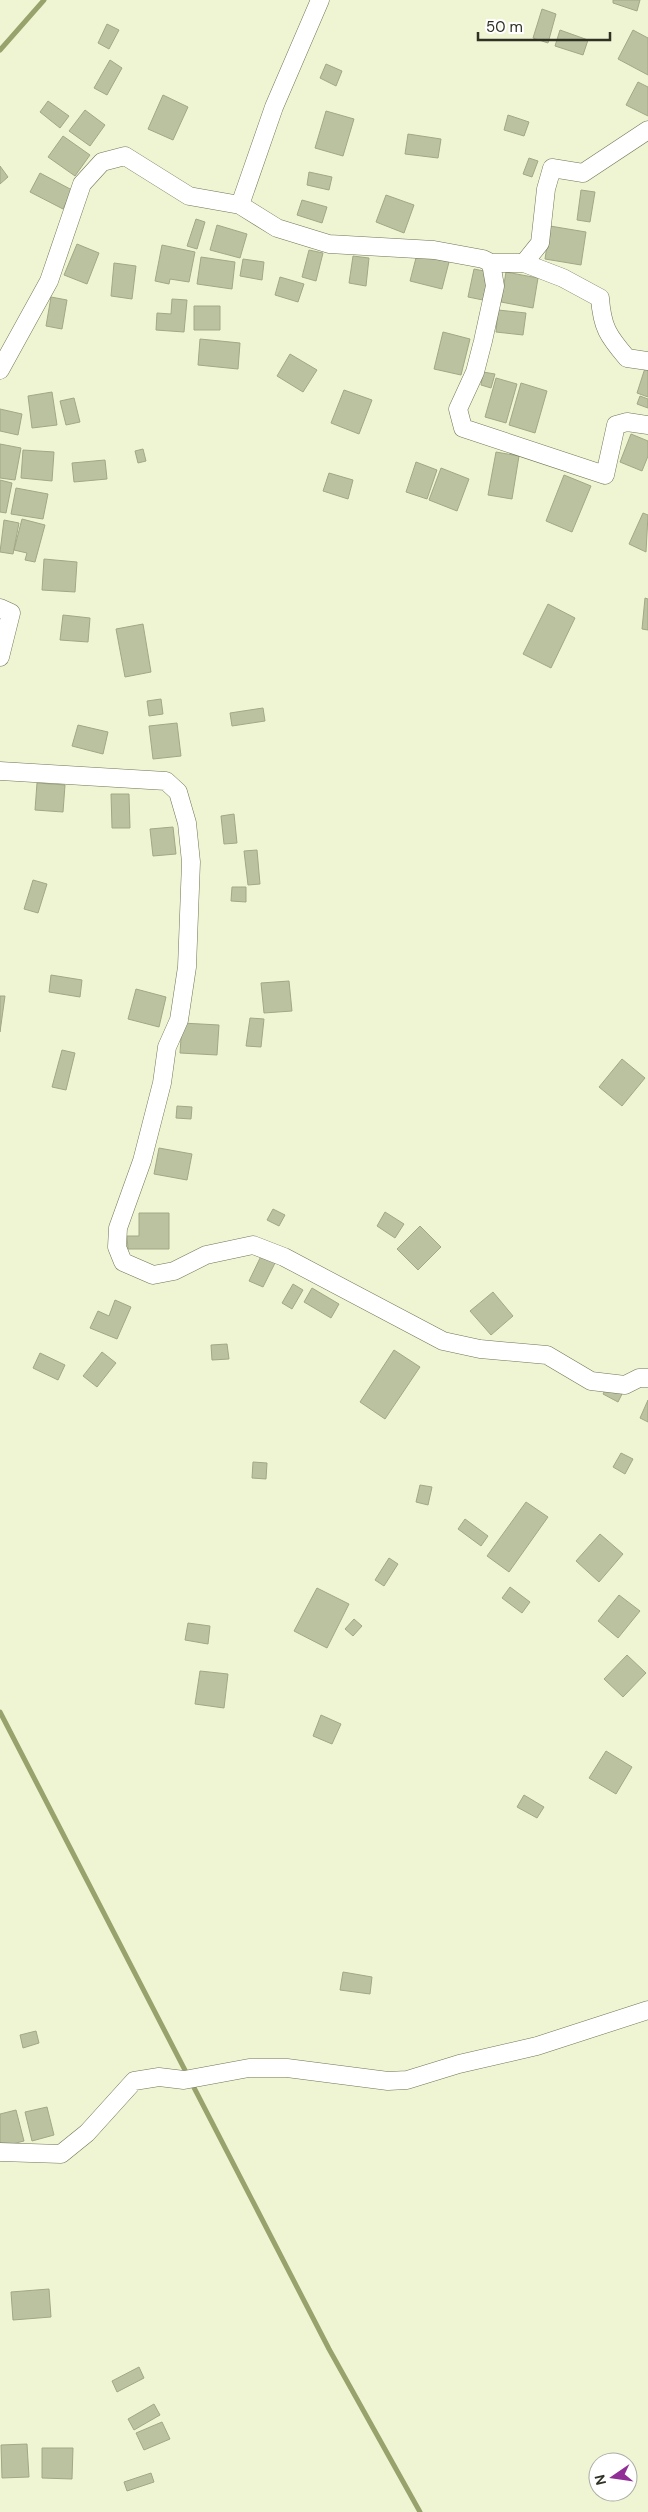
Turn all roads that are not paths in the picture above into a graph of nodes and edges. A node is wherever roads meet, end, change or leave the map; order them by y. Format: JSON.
{"nodes":[{"id":1,"x":320,"y":0,"type":"edge"},
{"id":2,"x":648,"y":130,"type":"edge"},
{"id":3,"x":240,"y":205,"type":"junction"},
{"id":4,"x":490,"y":263,"type":"junction"},
{"id":5,"x":524,"y":263,"type":"junction"},
{"id":6,"x":648,"y":360,"type":"edge"},
{"id":7,"x":0,"y":370,"type":"edge"},
{"id":8,"x":648,"y":426,"type":"edge"},
{"id":9,"x":0,"y":608,"type":"edge"},
{"id":10,"x":0,"y":656,"type":"edge"},
{"id":11,"x":0,"y":771,"type":"edge"},
{"id":12,"x":648,"y":1378,"type":"edge"},
{"id":13,"x":648,"y":2010,"type":"edge"},
{"id":14,"x":0,"y":2152,"type":"edge"}],
"edges":[{"from":1,"to":3,"type":"street"},
{"from":2,"to":5,"type":"street"},
{"from":3,"to":4,"type":"street"},
{"from":3,"to":7,"type":"street"},
{"from":4,"to":5,"type":"street"},
{"from":4,"to":8,"type":"street"},
{"from":5,"to":6,"type":"street"},
{"from":9,"to":10,"type":"street"},
{"from":11,"to":12,"type":"street"},
{"from":13,"to":14,"type":"street"}]}
